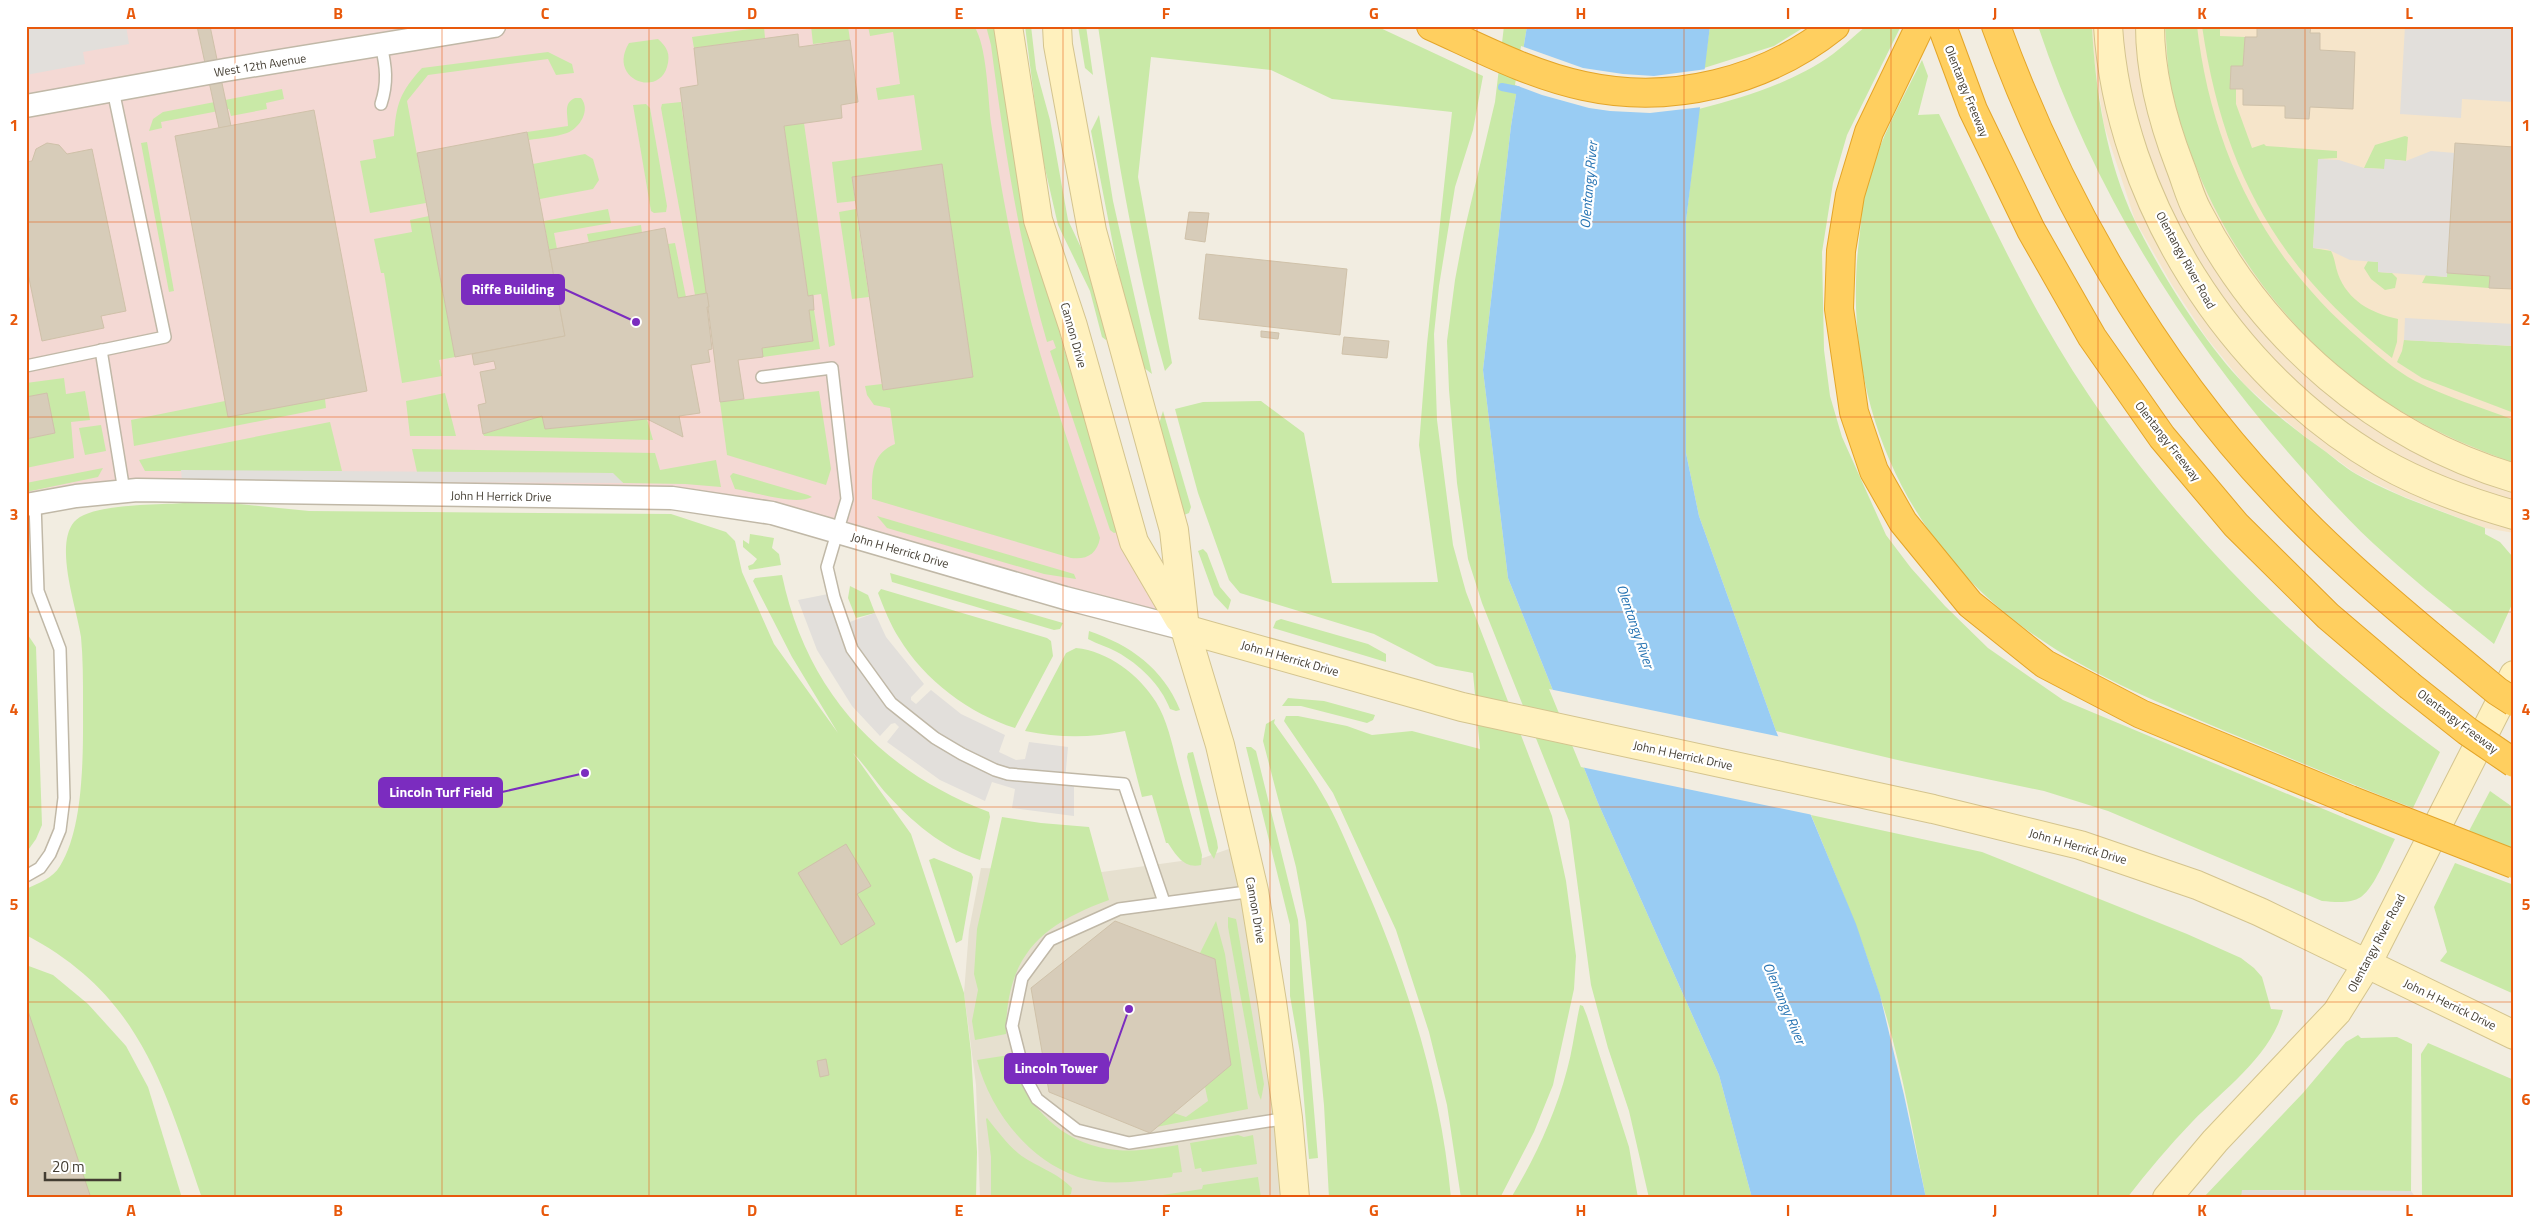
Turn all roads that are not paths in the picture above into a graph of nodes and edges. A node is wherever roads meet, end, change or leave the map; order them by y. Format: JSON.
{"nodes":[{"id":1,"x":494,"y":26,"type":"edge"},
{"id":2,"x":1008,"y":26,"type":"edge"},
{"id":3,"x":1058,"y":26,"type":"edge"},
{"id":4,"x":1835,"y":26,"type":"edge"},
{"id":5,"x":1920,"y":26,"type":"edge"},
{"id":6,"x":1942,"y":26,"type":"edge"},
{"id":7,"x":1996,"y":26,"type":"edge"},
{"id":8,"x":2108,"y":26,"type":"edge"},
{"id":9,"x":2150,"y":26,"type":"edge"},
{"id":10,"x":1433,"y":27,"type":"edge"},
{"id":11,"x":382,"y":44,"type":"junction"},
{"id":12,"x":114,"y":90,"type":"junction"},
{"id":13,"x":381,"y":104,"type":"dead end"},
{"id":14,"x":26,"y":106,"type":"edge"},
{"id":15,"x":101,"y":350,"type":"junction"},
{"id":16,"x":26,"y":366,"type":"edge"},
{"id":17,"x":762,"y":377,"type":"dead end"},
{"id":18,"x":2514,"y":478,"type":"edge"},
{"id":19,"x":124,"y":491,"type":"junction"},
{"id":20,"x":31,"y":504,"type":"edge"},
{"id":21,"x":2514,"y":515,"type":"edge"},
{"id":22,"x":837,"y":532,"type":"junction"},
{"id":23,"x":32,"y":592,"type":"edge"},
{"id":24,"x":1185,"y":629,"type":"junction"},
{"id":25,"x":2514,"y":675,"type":"edge"},
{"id":26,"x":2514,"y":702,"type":"edge"},
{"id":27,"x":2514,"y":763,"type":"edge"},
{"id":28,"x":2514,"y":864,"type":"edge"},
{"id":29,"x":26,"y":876,"type":"edge"},
{"id":30,"x":1254,"y":890,"type":"junction"},
{"id":31,"x":1164,"y":902,"type":"junction"},
{"id":32,"x":2367,"y":964,"type":"junction"},
{"id":33,"x":2514,"y":1035,"type":"edge"},
{"id":34,"x":1288,"y":1118,"type":"junction"},
{"id":35,"x":1295,"y":1198,"type":"edge"},
{"id":36,"x":2167,"y":1198,"type":"edge"}],
"edges":[{"from":1,"to":11,"type":"street","name":"West 12th Avenue"},
{"from":2,"to":24,"type":"street","name":"Cannon Drive"},
{"from":3,"to":24,"type":"street","name":"Cannon Drive"},
{"from":4,"to":10,"type":"highway"},
{"from":5,"to":28,"type":"highway","bridge":true},
{"from":6,"to":27,"type":"highway","name":"Olentangy Freeway","bridge":true},
{"from":7,"to":26,"type":"highway","bridge":true},
{"from":8,"to":21,"type":"street","name":"Olentangy River Road"},
{"from":9,"to":18,"type":"street"},
{"from":11,"to":12,"type":"street","name":"West 12th Avenue"},
{"from":11,"to":13,"type":"lane"},
{"from":12,"to":14,"type":"street","name":"West 12th Avenue"},
{"from":12,"to":15,"type":"lane"},
{"from":15,"to":16,"type":"lane"},
{"from":15,"to":19,"type":"lane"},
{"from":17,"to":22,"type":"lane"},
{"from":19,"to":20,"type":"street","name":"John H Herrick Drive"},
{"from":19,"to":22,"type":"street","name":"John H Herrick Drive"},
{"from":20,"to":23,"type":"lane"},
{"from":22,"to":24,"type":"street","name":"John H Herrick Drive"},
{"from":22,"to":31,"type":"lane"},
{"from":23,"to":29,"type":"lane"},
{"from":24,"to":30,"type":"street","name":"Cannon Drive"},
{"from":24,"to":32,"type":"street","name":"John H Herrick Drive"},
{"from":25,"to":32,"type":"street","name":"Olentangy River Road"},
{"from":30,"to":31,"type":"lane"},
{"from":30,"to":34,"type":"street","name":"Cannon Drive"},
{"from":31,"to":34,"type":"lane"},
{"from":32,"to":33,"type":"street","name":"John H Herrick Drive"},
{"from":32,"to":36,"type":"street","name":"Olentangy River Road"},
{"from":34,"to":35,"type":"street","name":"Cannon Drive"}]}
